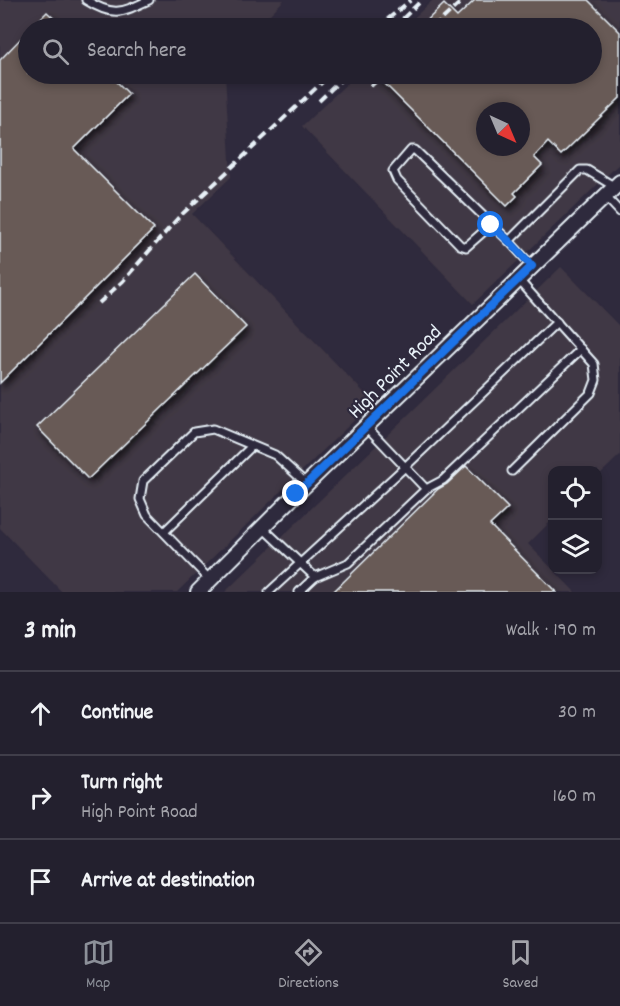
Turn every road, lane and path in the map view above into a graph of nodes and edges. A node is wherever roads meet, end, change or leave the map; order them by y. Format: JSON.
{"nodes":[{"id":1,"x":86,"y":0,"type":"edge"},
{"id":2,"x":149,"y":0,"type":"edge"},
{"id":3,"x":613,"y":188,"type":"edge"},
{"id":4,"x":620,"y":212,"type":"edge"},
{"id":5,"x":491,"y":225,"type":"junction"},
{"id":6,"x":509,"y":241,"type":"junction"},
{"id":7,"x":532,"y":266,"type":"junction"},
{"id":8,"x":518,"y":279,"type":"junction"},
{"id":9,"x":556,"y":322,"type":"junction"},
{"id":10,"x":581,"y":349,"type":"junction"},
{"id":11,"x":367,"y":427,"type":"junction"},
{"id":12,"x":252,"y":446,"type":"junction"},
{"id":13,"x":405,"y":467,"type":"junction"},
{"id":14,"x":512,"y":471,"type":"dead end"},
{"id":15,"x":307,"y":484,"type":"junction"},
{"id":16,"x":426,"y":489,"type":"junction"},
{"id":17,"x":263,"y":528,"type":"junction"},
{"id":18,"x":164,"y":532,"type":"junction"},
{"id":19,"x":300,"y":563,"type":"junction"},
{"id":20,"x":315,"y":577,"type":"junction"},
{"id":21,"x":210,"y":580,"type":"junction"},
{"id":22,"x":198,"y":592,"type":"edge"},
{"id":23,"x":269,"y":592,"type":"edge"},
{"id":24,"x":299,"y":592,"type":"edge"}],
"edges":[{"from":1,"to":2,"type":"lane"},
{"from":3,"to":4,"type":"lane"},
{"from":3,"to":6,"type":"lane"},
{"from":3,"to":7,"type":"street","name":"High Point Road"},
{"from":5,"to":5,"type":"lane"},
{"from":5,"to":6,"type":"lane"},
{"from":6,"to":7,"type":"lane"},
{"from":7,"to":8,"type":"street","name":"High Point Road"},
{"from":8,"to":9,"type":"lane"},
{"from":8,"to":11,"type":"street","name":"High Point Road"},
{"from":9,"to":10,"type":"lane"},
{"from":9,"to":13,"type":"lane"},
{"from":10,"to":14,"type":"lane"},
{"from":10,"to":16,"type":"lane"},
{"from":11,"to":13,"type":"lane"},
{"from":11,"to":15,"type":"street","name":"High Point Road"},
{"from":12,"to":15,"type":"lane"},
{"from":12,"to":18,"type":"lane"},
{"from":12,"to":18,"type":"lane"},
{"from":13,"to":16,"type":"lane"},
{"from":13,"to":19,"type":"lane"},
{"from":15,"to":17,"type":"street","name":"High Point Road"},
{"from":16,"to":20,"type":"lane"},
{"from":17,"to":19,"type":"lane"},
{"from":17,"to":21,"type":"street","name":"High Point Road"},
{"from":18,"to":21,"type":"lane"},
{"from":19,"to":20,"type":"lane"},
{"from":19,"to":23,"type":"lane"},
{"from":20,"to":24,"type":"lane"},
{"from":21,"to":22,"type":"street","name":"High Point Road"}]}
